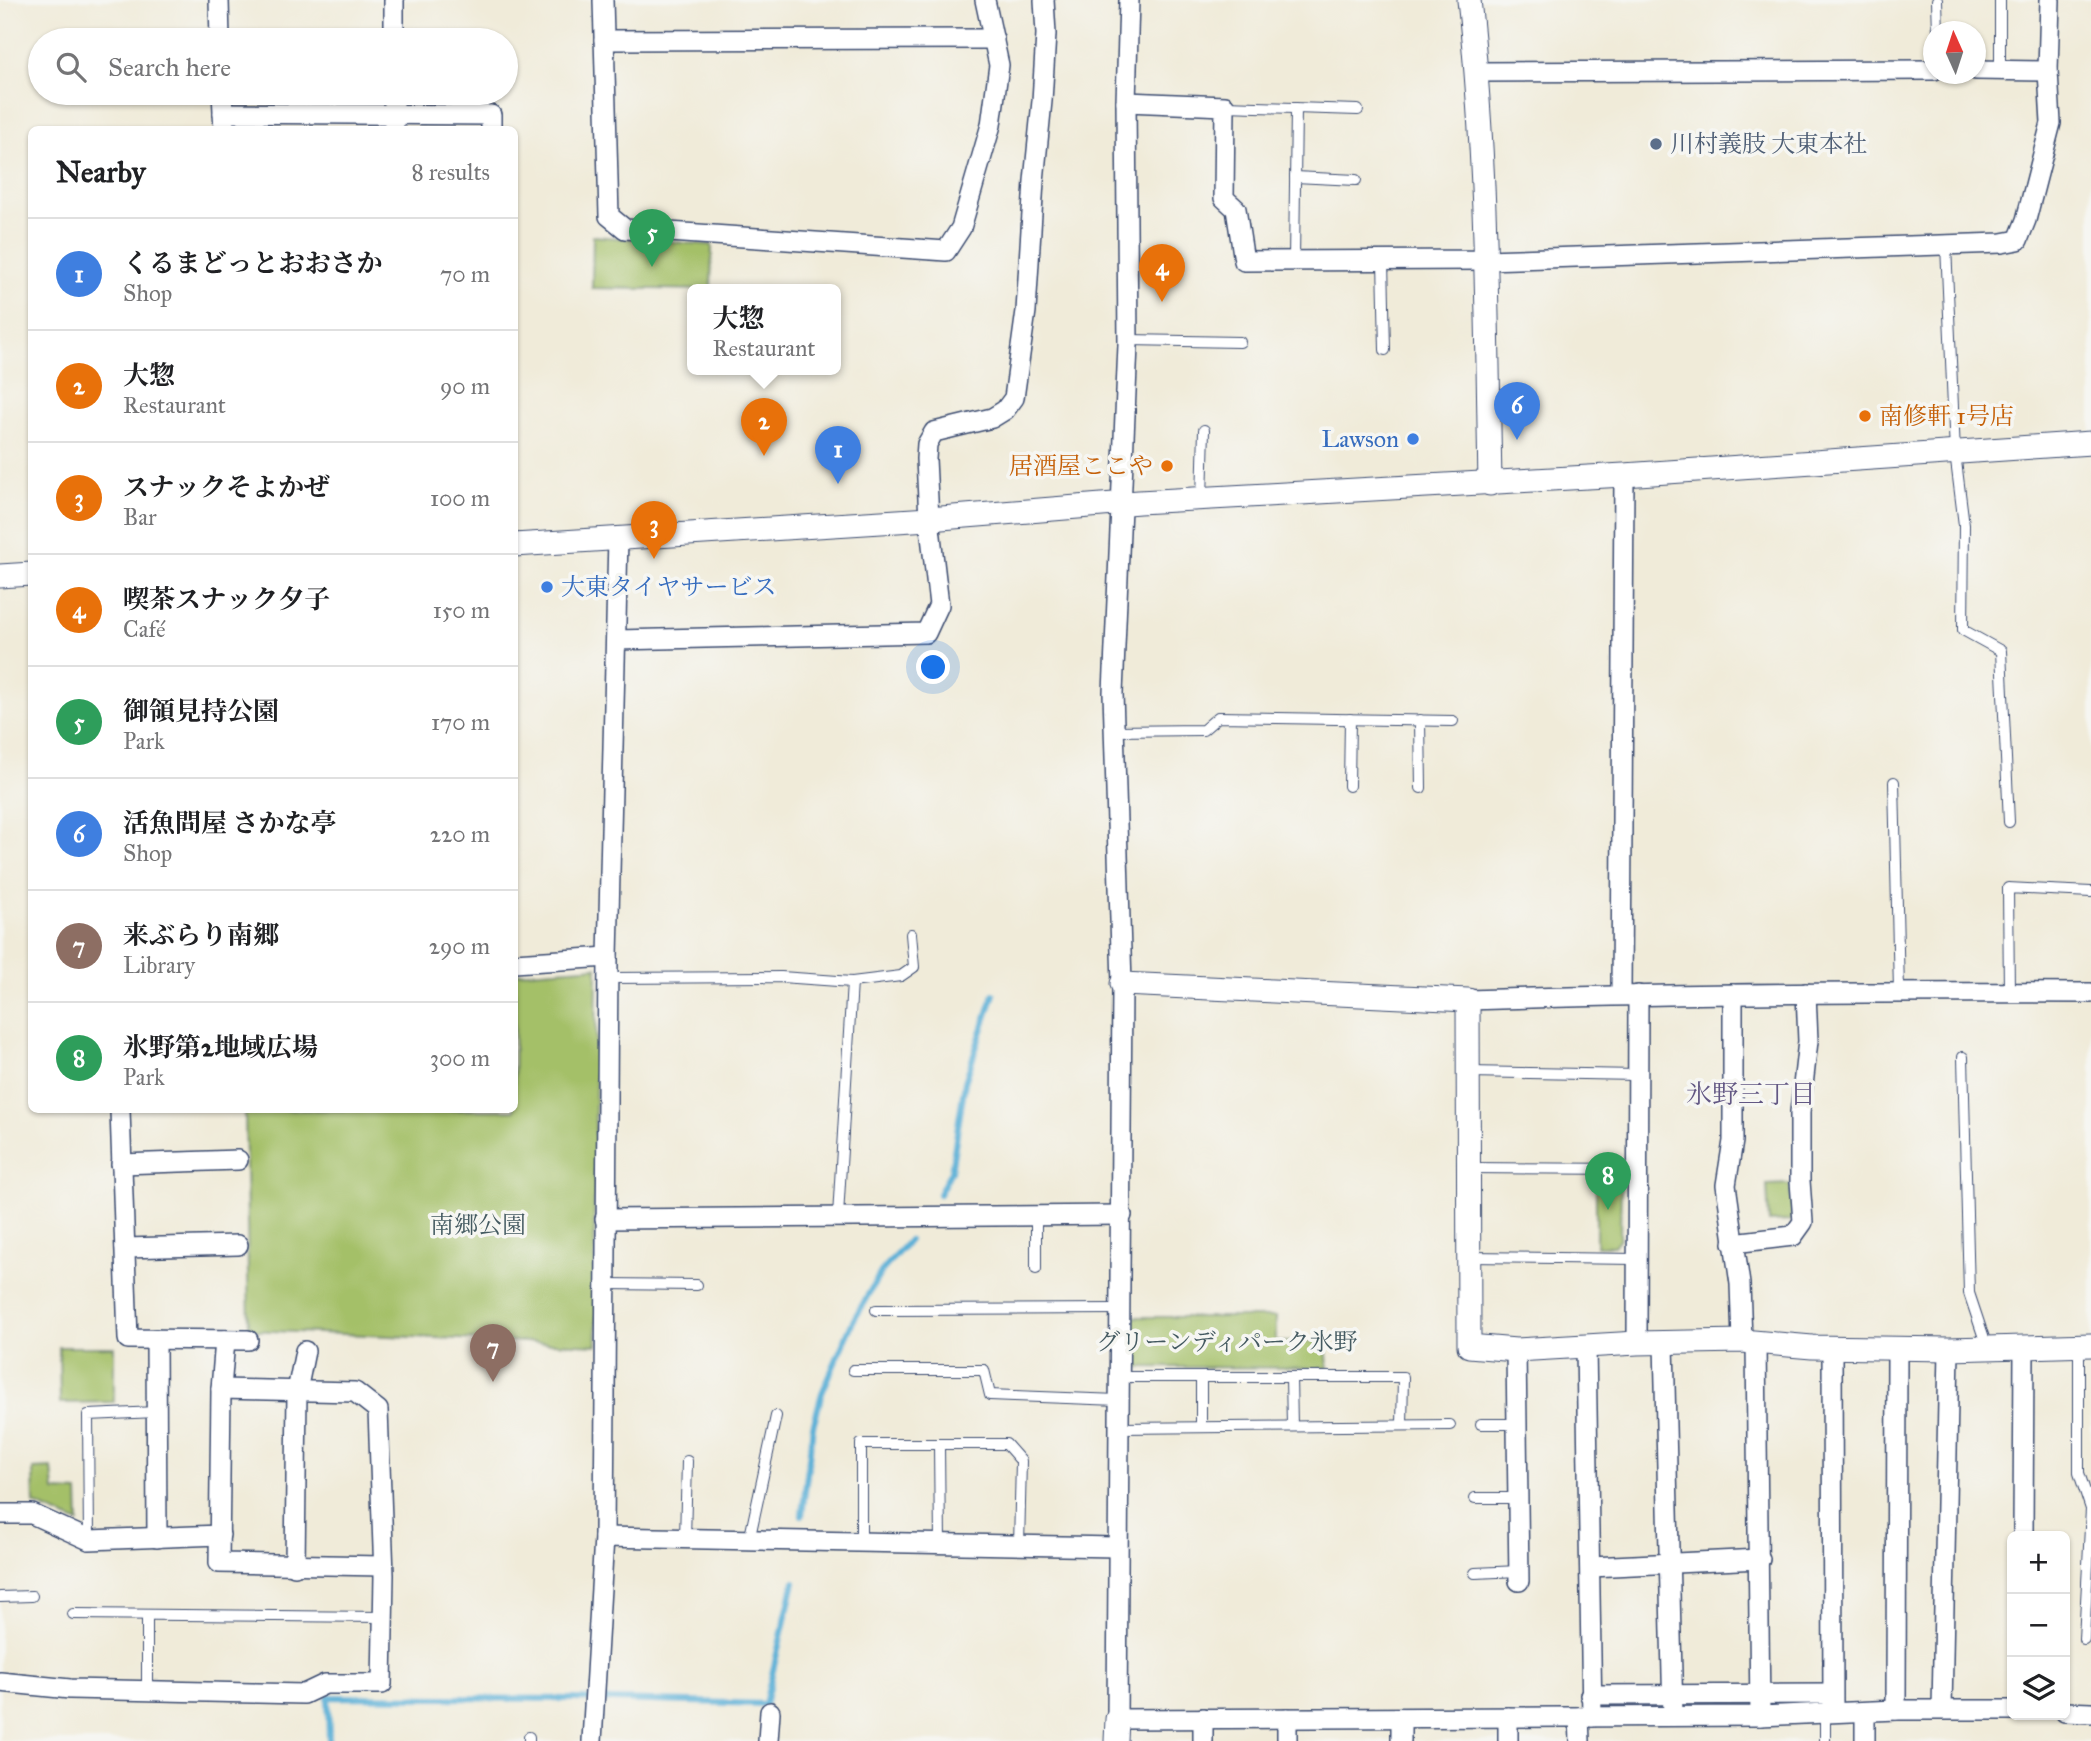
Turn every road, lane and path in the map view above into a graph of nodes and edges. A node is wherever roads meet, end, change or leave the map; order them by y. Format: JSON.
{"nodes":[{"id":1,"x":219,"y":0,"type":"edge"},
{"id":2,"x":394,"y":0,"type":"edge"},
{"id":3,"x":603,"y":0,"type":"edge"},
{"id":4,"x":985,"y":0,"type":"edge"},
{"id":5,"x":1044,"y":0,"type":"edge"},
{"id":6,"x":1129,"y":0,"type":"edge"},
{"id":7,"x":1469,"y":0,"type":"edge"},
{"id":8,"x":1937,"y":0,"type":"edge"},
{"id":9,"x":2000,"y":0,"type":"edge"},
{"id":10,"x":2050,"y":0,"type":"edge"},
{"id":11,"x":1938,"y":21,"type":"edge"},
{"id":12,"x":220,"y":28,"type":"edge"},
{"id":13,"x":394,"y":28,"type":"edge"},
{"id":14,"x":994,"y":39,"type":"junction"},
{"id":15,"x":604,"y":40,"type":"junction"},
{"id":16,"x":1923,"y":70,"type":"edge"},
{"id":17,"x":1986,"y":70,"type":"edge"},
{"id":18,"x":2000,"y":70,"type":"junction"},
{"id":19,"x":2048,"y":71,"type":"junction"},
{"id":20,"x":1477,"y":72,"type":"junction"},
{"id":21,"x":1126,"y":102,"type":"junction"},
{"id":22,"x":1225,"y":106,"type":"junction"},
{"id":23,"x":1296,"y":108,"type":"junction"},
{"id":24,"x":1358,"y":110,"type":"dead end"},
{"id":25,"x":223,"y":121,"type":"edge"},
{"id":26,"x":394,"y":121,"type":"edge"},
{"id":27,"x":491,"y":126,"type":"edge"},
{"id":28,"x":1295,"y":177,"type":"junction"},
{"id":29,"x":1356,"y":180,"type":"dead end"},
{"id":30,"x":1946,"y":245,"type":"junction"},
{"id":31,"x":1294,"y":260,"type":"junction"},
{"id":32,"x":1383,"y":260,"type":"junction"},
{"id":33,"x":1485,"y":260,"type":"junction"},
{"id":34,"x":1128,"y":340,"type":"junction"},
{"id":35,"x":1240,"y":342,"type":"dead end"},
{"id":36,"x":1385,"y":350,"type":"dead end"},
{"id":37,"x":1204,"y":430,"type":"dead end"},
{"id":38,"x":2091,"y":443,"type":"edge"},
{"id":39,"x":1955,"y":453,"type":"junction"},
{"id":40,"x":1624,"y":475,"type":"junction"},
{"id":41,"x":1490,"y":484,"type":"junction"},
{"id":42,"x":1202,"y":499,"type":"junction"},
{"id":43,"x":1122,"y":504,"type":"junction"},
{"id":44,"x":929,"y":519,"type":"junction"},
{"id":45,"x":618,"y":538,"type":"junction"},
{"id":46,"x":518,"y":545,"type":"edge"},
{"id":47,"x":28,"y":574,"type":"edge"},
{"id":48,"x":0,"y":576,"type":"edge"},
{"id":49,"x":616,"y":640,"type":"junction"},
{"id":50,"x":1350,"y":719,"type":"junction"},
{"id":51,"x":1420,"y":720,"type":"junction"},
{"id":52,"x":1452,"y":721,"type":"dead end"},
{"id":53,"x":1114,"y":731,"type":"junction"},
{"id":54,"x":1894,"y":782,"type":"dead end"},
{"id":55,"x":1349,"y":786,"type":"dead end"},
{"id":56,"x":1420,"y":788,"type":"dead end"},
{"id":57,"x":2009,"y":822,"type":"dead end"},
{"id":58,"x":2091,"y":892,"type":"edge"},
{"id":59,"x":911,"y":934,"type":"dead end"},
{"id":60,"x":608,"y":957,"type":"junction"},
{"id":61,"x":518,"y":963,"type":"edge"},
{"id":62,"x":607,"y":978,"type":"junction"},
{"id":63,"x":852,"y":982,"type":"junction"},
{"id":64,"x":1122,"y":985,"type":"junction"},
{"id":65,"x":1899,"y":991,"type":"junction"},
{"id":66,"x":1806,"y":993,"type":"junction"},
{"id":67,"x":2008,"y":993,"type":"junction"},
{"id":68,"x":2091,"y":993,"type":"edge"},
{"id":69,"x":1733,"y":994,"type":"junction"},
{"id":70,"x":1629,"y":995,"type":"junction"},
{"id":71,"x":1468,"y":1000,"type":"junction"},
{"id":72,"x":1963,"y":1057,"type":"dead end"},
{"id":73,"x":1468,"y":1072,"type":"junction"},
{"id":74,"x":1638,"y":1076,"type":"junction"},
{"id":75,"x":120,"y":1113,"type":"edge"},
{"id":76,"x":238,"y":1160,"type":"dead end"},
{"id":77,"x":121,"y":1164,"type":"junction"},
{"id":78,"x":1468,"y":1168,"type":"junction"},
{"id":79,"x":1637,"y":1169,"type":"junction"},
{"id":80,"x":1036,"y":1215,"type":"junction"},
{"id":81,"x":1122,"y":1215,"type":"junction"},
{"id":82,"x":838,"y":1216,"type":"junction"},
{"id":83,"x":605,"y":1219,"type":"junction"},
{"id":84,"x":1733,"y":1242,"type":"junction"},
{"id":85,"x":238,"y":1245,"type":"dead end"},
{"id":86,"x":125,"y":1248,"type":"junction"},
{"id":87,"x":1469,"y":1257,"type":"junction"},
{"id":88,"x":1637,"y":1259,"type":"junction"},
{"id":89,"x":1036,"y":1269,"type":"dead end"},
{"id":90,"x":605,"y":1284,"type":"junction"},
{"id":91,"x":697,"y":1285,"type":"dead end"},
{"id":92,"x":1120,"y":1309,"type":"junction"},
{"id":93,"x":876,"y":1310,"type":"dead end"},
{"id":94,"x":156,"y":1339,"type":"junction"},
{"id":95,"x":225,"y":1340,"type":"junction"},
{"id":96,"x":248,"y":1340,"type":"dead end"},
{"id":97,"x":1749,"y":1342,"type":"junction"},
{"id":98,"x":1637,"y":1343,"type":"junction"},
{"id":99,"x":1664,"y":1343,"type":"junction"},
{"id":100,"x":2085,"y":1345,"type":"edge"},
{"id":101,"x":1832,"y":1346,"type":"junction"},
{"id":102,"x":2024,"y":1346,"type":"junction"},
{"id":103,"x":1586,"y":1347,"type":"junction"},
{"id":104,"x":1987,"y":1347,"type":"junction"},
{"id":105,"x":1897,"y":1348,"type":"junction"},
{"id":106,"x":1949,"y":1349,"type":"junction"},
{"id":107,"x":305,"y":1350,"type":"dead end"},
{"id":108,"x":1516,"y":1350,"type":"junction"},
{"id":109,"x":853,"y":1370,"type":"dead end"},
{"id":110,"x":1119,"y":1377,"type":"junction"},
{"id":111,"x":1201,"y":1377,"type":"junction"},
{"id":112,"x":1291,"y":1377,"type":"junction"},
{"id":113,"x":221,"y":1389,"type":"junction"},
{"id":114,"x":297,"y":1391,"type":"junction"},
{"id":115,"x":1118,"y":1399,"type":"junction"},
{"id":116,"x":157,"y":1412,"type":"junction"},
{"id":117,"x":776,"y":1416,"type":"dead end"},
{"id":118,"x":1481,"y":1424,"type":"dead end"},
{"id":119,"x":1517,"y":1424,"type":"junction"},
{"id":120,"x":1402,"y":1425,"type":"junction"},
{"id":121,"x":1450,"y":1425,"type":"dead end"},
{"id":122,"x":1292,"y":1426,"type":"junction"},
{"id":123,"x":1202,"y":1427,"type":"junction"},
{"id":124,"x":1118,"y":1428,"type":"junction"},
{"id":125,"x":939,"y":1444,"type":"junction"},
{"id":126,"x":687,"y":1461,"type":"dead end"},
{"id":127,"x":1475,"y":1498,"type":"dead end"},
{"id":128,"x":1518,"y":1498,"type":"junction"},
{"id":129,"x":0,"y":1514,"type":"edge"},
{"id":130,"x":2023,"y":1531,"type":"edge"},
{"id":131,"x":220,"y":1535,"type":"junction"},
{"id":132,"x":604,"y":1537,"type":"junction"},
{"id":133,"x":157,"y":1538,"type":"junction"},
{"id":134,"x":685,"y":1539,"type":"junction"},
{"id":135,"x":89,"y":1540,"type":"junction"},
{"id":136,"x":749,"y":1541,"type":"junction"},
{"id":137,"x":861,"y":1544,"type":"junction"},
{"id":138,"x":940,"y":1545,"type":"junction"},
{"id":139,"x":1019,"y":1546,"type":"junction"},
{"id":140,"x":1116,"y":1547,"type":"junction"},
{"id":141,"x":1760,"y":1559,"type":"junction"},
{"id":142,"x":1669,"y":1564,"type":"junction"},
{"id":143,"x":295,"y":1566,"type":"junction"},
{"id":144,"x":382,"y":1566,"type":"junction"},
{"id":145,"x":1591,"y":1567,"type":"junction"},
{"id":146,"x":1475,"y":1573,"type":"dead end"},
{"id":147,"x":1519,"y":1576,"type":"joint"},
{"id":148,"x":32,"y":1596,"type":"dead end"},
{"id":149,"x":0,"y":1597,"type":"edge"},
{"id":150,"x":73,"y":1614,"type":"dead end"},
{"id":151,"x":147,"y":1615,"type":"junction"},
{"id":152,"x":384,"y":1618,"type":"junction"},
{"id":153,"x":2084,"y":1639,"type":"dead end"},
{"id":154,"x":0,"y":1682,"type":"edge"},
{"id":155,"x":147,"y":1691,"type":"junction"},
{"id":156,"x":1672,"y":1694,"type":"junction"},
{"id":157,"x":1590,"y":1695,"type":"junction"},
{"id":158,"x":1760,"y":1695,"type":"junction"},
{"id":159,"x":1830,"y":1706,"type":"junction"},
{"id":160,"x":1942,"y":1709,"type":"junction"},
{"id":161,"x":1896,"y":1710,"type":"junction"},
{"id":162,"x":2007,"y":1710,"type":"edge"},
{"id":163,"x":770,"y":1712,"type":"dead end"},
{"id":164,"x":2070,"y":1712,"type":"edge"},
{"id":165,"x":2091,"y":1713,"type":"edge"},
{"id":166,"x":1672,"y":1716,"type":"junction"},
{"id":167,"x":1760,"y":1716,"type":"junction"},
{"id":168,"x":1508,"y":1717,"type":"junction"},
{"id":169,"x":1585,"y":1717,"type":"junction"},
{"id":170,"x":1203,"y":1718,"type":"junction"},
{"id":171,"x":1287,"y":1718,"type":"junction"},
{"id":172,"x":1401,"y":1718,"type":"junction"},
{"id":173,"x":1865,"y":1720,"type":"dead end"},
{"id":174,"x":1116,"y":1730,"type":"edge"},
{"id":175,"x":592,"y":1741,"type":"edge"},
{"id":176,"x":768,"y":1741,"type":"edge"},
{"id":177,"x":1203,"y":1741,"type":"edge"},
{"id":178,"x":1287,"y":1741,"type":"edge"},
{"id":179,"x":1401,"y":1741,"type":"edge"},
{"id":180,"x":1508,"y":1741,"type":"edge"},
{"id":181,"x":1580,"y":1741,"type":"edge"},
{"id":182,"x":1825,"y":1741,"type":"edge"},
{"id":183,"x":1865,"y":1741,"type":"edge"}],
"edges":[{"from":1,"to":12,"type":"street"},
{"from":2,"to":13,"type":"street"},
{"from":3,"to":15,"type":"street"},
{"from":4,"to":14,"type":"street"},
{"from":5,"to":44,"type":"street"},
{"from":6,"to":21,"type":"street"},
{"from":7,"to":20,"type":"street"},
{"from":8,"to":11,"type":"lane"},
{"from":9,"to":18,"type":"lane"},
{"from":10,"to":19,"type":"street"},
{"from":14,"to":15,"type":"street"},
{"from":14,"to":15,"type":"street"},
{"from":16,"to":20,"type":"street"},
{"from":17,"to":18,"type":"street"},
{"from":18,"to":19,"type":"street"},
{"from":19,"to":30,"type":"street"},
{"from":20,"to":33,"type":"street"},
{"from":21,"to":22,"type":"street"},
{"from":21,"to":34,"type":"street"},
{"from":22,"to":23,"type":"lane"},
{"from":22,"to":31,"type":"street"},
{"from":23,"to":24,"type":"lane"},
{"from":23,"to":28,"type":"lane"},
{"from":25,"to":26,"type":"street"},
{"from":26,"to":27,"type":"street"},
{"from":28,"to":29,"type":"lane"},
{"from":28,"to":31,"type":"lane"},
{"from":30,"to":33,"type":"street"},
{"from":30,"to":39,"type":"lane"},
{"from":31,"to":32,"type":"street"},
{"from":32,"to":33,"type":"street"},
{"from":32,"to":36,"type":"lane"},
{"from":33,"to":41,"type":"street"},
{"from":34,"to":35,"type":"lane"},
{"from":34,"to":43,"type":"street"},
{"from":37,"to":42,"type":"lane"},
{"from":38,"to":39,"type":"street"},
{"from":39,"to":40,"type":"street"},
{"from":39,"to":57,"type":"lane"},
{"from":40,"to":41,"type":"street"},
{"from":40,"to":70,"type":"street"},
{"from":41,"to":42,"type":"street"},
{"from":42,"to":43,"type":"street"},
{"from":43,"to":44,"type":"street"},
{"from":43,"to":53,"type":"street"},
{"from":44,"to":45,"type":"street"},
{"from":44,"to":49,"type":"street"},
{"from":45,"to":46,"type":"street"},
{"from":45,"to":49,"type":"street"},
{"from":47,"to":48,"type":"street"},
{"from":49,"to":60,"type":"street"},
{"from":50,"to":51,"type":"lane"},
{"from":50,"to":53,"type":"lane"},
{"from":50,"to":55,"type":"lane"},
{"from":51,"to":52,"type":"lane"},
{"from":51,"to":56,"type":"lane"},
{"from":53,"to":64,"type":"street"},
{"from":54,"to":65,"type":"lane"},
{"from":58,"to":67,"type":"lane"},
{"from":59,"to":63,"type":"lane"},
{"from":60,"to":61,"type":"street"},
{"from":60,"to":62,"type":"street"},
{"from":62,"to":63,"type":"lane"},
{"from":62,"to":83,"type":"street"},
{"from":63,"to":82,"type":"lane"},
{"from":64,"to":71,"type":"street"},
{"from":64,"to":81,"type":"street"},
{"from":65,"to":66,"type":"street"},
{"from":65,"to":67,"type":"street"},
{"from":66,"to":69,"type":"street"},
{"from":66,"to":84,"type":"street"},
{"from":67,"to":68,"type":"street"},
{"from":69,"to":70,"type":"street"},
{"from":69,"to":84,"type":"street"},
{"from":70,"to":71,"type":"street"},
{"from":70,"to":74,"type":"street"},
{"from":71,"to":73,"type":"street"},
{"from":72,"to":104,"type":"lane"},
{"from":73,"to":74,"type":"lane"},
{"from":73,"to":78,"type":"street"},
{"from":74,"to":79,"type":"street"},
{"from":75,"to":77,"type":"street"},
{"from":76,"to":77,"type":"street"},
{"from":77,"to":86,"type":"street"},
{"from":78,"to":79,"type":"lane"},
{"from":78,"to":87,"type":"street"},
{"from":79,"to":88,"type":"street"},
{"from":80,"to":81,"type":"street"},
{"from":80,"to":82,"type":"street"},
{"from":80,"to":89,"type":"lane"},
{"from":81,"to":92,"type":"street"},
{"from":82,"to":83,"type":"street"},
{"from":83,"to":90,"type":"street"},
{"from":84,"to":97,"type":"street"},
{"from":85,"to":86,"type":"street"},
{"from":86,"to":94,"type":"street"},
{"from":87,"to":88,"type":"lane"},
{"from":87,"to":108,"type":"street"},
{"from":88,"to":98,"type":"street"},
{"from":90,"to":91,"type":"lane"},
{"from":90,"to":132,"type":"street"},
{"from":92,"to":93,"type":"lane"},
{"from":92,"to":110,"type":"street"},
{"from":94,"to":95,"type":"street"},
{"from":94,"to":116,"type":"street"},
{"from":95,"to":96,"type":"street"},
{"from":95,"to":113,"type":"street"},
{"from":97,"to":99,"type":"street"},
{"from":97,"to":101,"type":"street"},
{"from":97,"to":141,"type":"street"},
{"from":98,"to":99,"type":"street"},
{"from":98,"to":103,"type":"street"},
{"from":99,"to":142,"type":"street"},
{"from":100,"to":102,"type":"street"},
{"from":100,"to":153,"type":"lane"},
{"from":101,"to":105,"type":"street"},
{"from":101,"to":159,"type":"street"},
{"from":102,"to":104,"type":"street"},
{"from":102,"to":130,"type":"street"},
{"from":103,"to":108,"type":"street"},
{"from":103,"to":145,"type":"street"},
{"from":104,"to":106,"type":"street"},
{"from":105,"to":106,"type":"street"},
{"from":105,"to":161,"type":"street"},
{"from":106,"to":160,"type":"street"},
{"from":107,"to":114,"type":"street"},
{"from":108,"to":119,"type":"street"},
{"from":109,"to":115,"type":"lane"},
{"from":110,"to":111,"type":"lane"},
{"from":110,"to":115,"type":"street"},
{"from":111,"to":112,"type":"lane"},
{"from":111,"to":123,"type":"lane"},
{"from":112,"to":120,"type":"lane"},
{"from":112,"to":122,"type":"lane"},
{"from":113,"to":114,"type":"street"},
{"from":113,"to":131,"type":"street"},
{"from":114,"to":143,"type":"street"},
{"from":114,"to":144,"type":"street"},
{"from":115,"to":124,"type":"street"},
{"from":116,"to":133,"type":"street"},
{"from":116,"to":135,"type":"lane"},
{"from":117,"to":136,"type":"lane"},
{"from":118,"to":119,"type":"lane"},
{"from":119,"to":128,"type":"street"},
{"from":120,"to":121,"type":"lane"},
{"from":120,"to":122,"type":"lane"},
{"from":122,"to":123,"type":"lane"},
{"from":123,"to":124,"type":"lane"},
{"from":124,"to":140,"type":"street"},
{"from":125,"to":137,"type":"lane"},
{"from":125,"to":138,"type":"lane"},
{"from":125,"to":139,"type":"lane"},
{"from":126,"to":134,"type":"lane"},
{"from":127,"to":128,"type":"lane"},
{"from":128,"to":147,"type":"street"},
{"from":129,"to":135,"type":"street"},
{"from":131,"to":133,"type":"street"},
{"from":131,"to":143,"type":"street"},
{"from":132,"to":134,"type":"street"},
{"from":132,"to":175,"type":"street"},
{"from":133,"to":135,"type":"street"},
{"from":134,"to":136,"type":"street"},
{"from":136,"to":137,"type":"street"},
{"from":137,"to":138,"type":"street"},
{"from":138,"to":139,"type":"street"},
{"from":139,"to":140,"type":"street"},
{"from":140,"to":174,"type":"street"},
{"from":141,"to":142,"type":"street"},
{"from":141,"to":158,"type":"street"},
{"from":142,"to":145,"type":"street"},
{"from":142,"to":156,"type":"street"},
{"from":143,"to":144,"type":"street"},
{"from":144,"to":152,"type":"street"},
{"from":145,"to":157,"type":"street"},
{"from":146,"to":147,"type":"lane"},
{"from":148,"to":149,"type":"lane"},
{"from":150,"to":151,"type":"lane"},
{"from":151,"to":152,"type":"lane"},
{"from":151,"to":155,"type":"lane"},
{"from":152,"to":155,"type":"street"},
{"from":154,"to":155,"type":"street"},
{"from":156,"to":157,"type":"street"},
{"from":156,"to":158,"type":"street"},
{"from":156,"to":166,"type":"street"},
{"from":157,"to":169,"type":"street"},
{"from":158,"to":159,"type":"street"},
{"from":158,"to":167,"type":"street"},
{"from":159,"to":161,"type":"street"},
{"from":159,"to":167,"type":"street"},
{"from":159,"to":182,"type":"lane"},
{"from":160,"to":161,"type":"street"},
{"from":160,"to":162,"type":"street"},
{"from":163,"to":176,"type":"street"},
{"from":164,"to":165,"type":"street"},
{"from":166,"to":167,"type":"street"},
{"from":166,"to":169,"type":"street"},
{"from":168,"to":169,"type":"street"},
{"from":168,"to":172,"type":"street"},
{"from":168,"to":180,"type":"street"},
{"from":169,"to":181,"type":"street"},
{"from":170,"to":171,"type":"street"},
{"from":170,"to":174,"type":"street"},
{"from":170,"to":177,"type":"street"},
{"from":171,"to":172,"type":"street"},
{"from":171,"to":178,"type":"street"},
{"from":172,"to":179,"type":"street"},
{"from":173,"to":183,"type":"street"}]}
